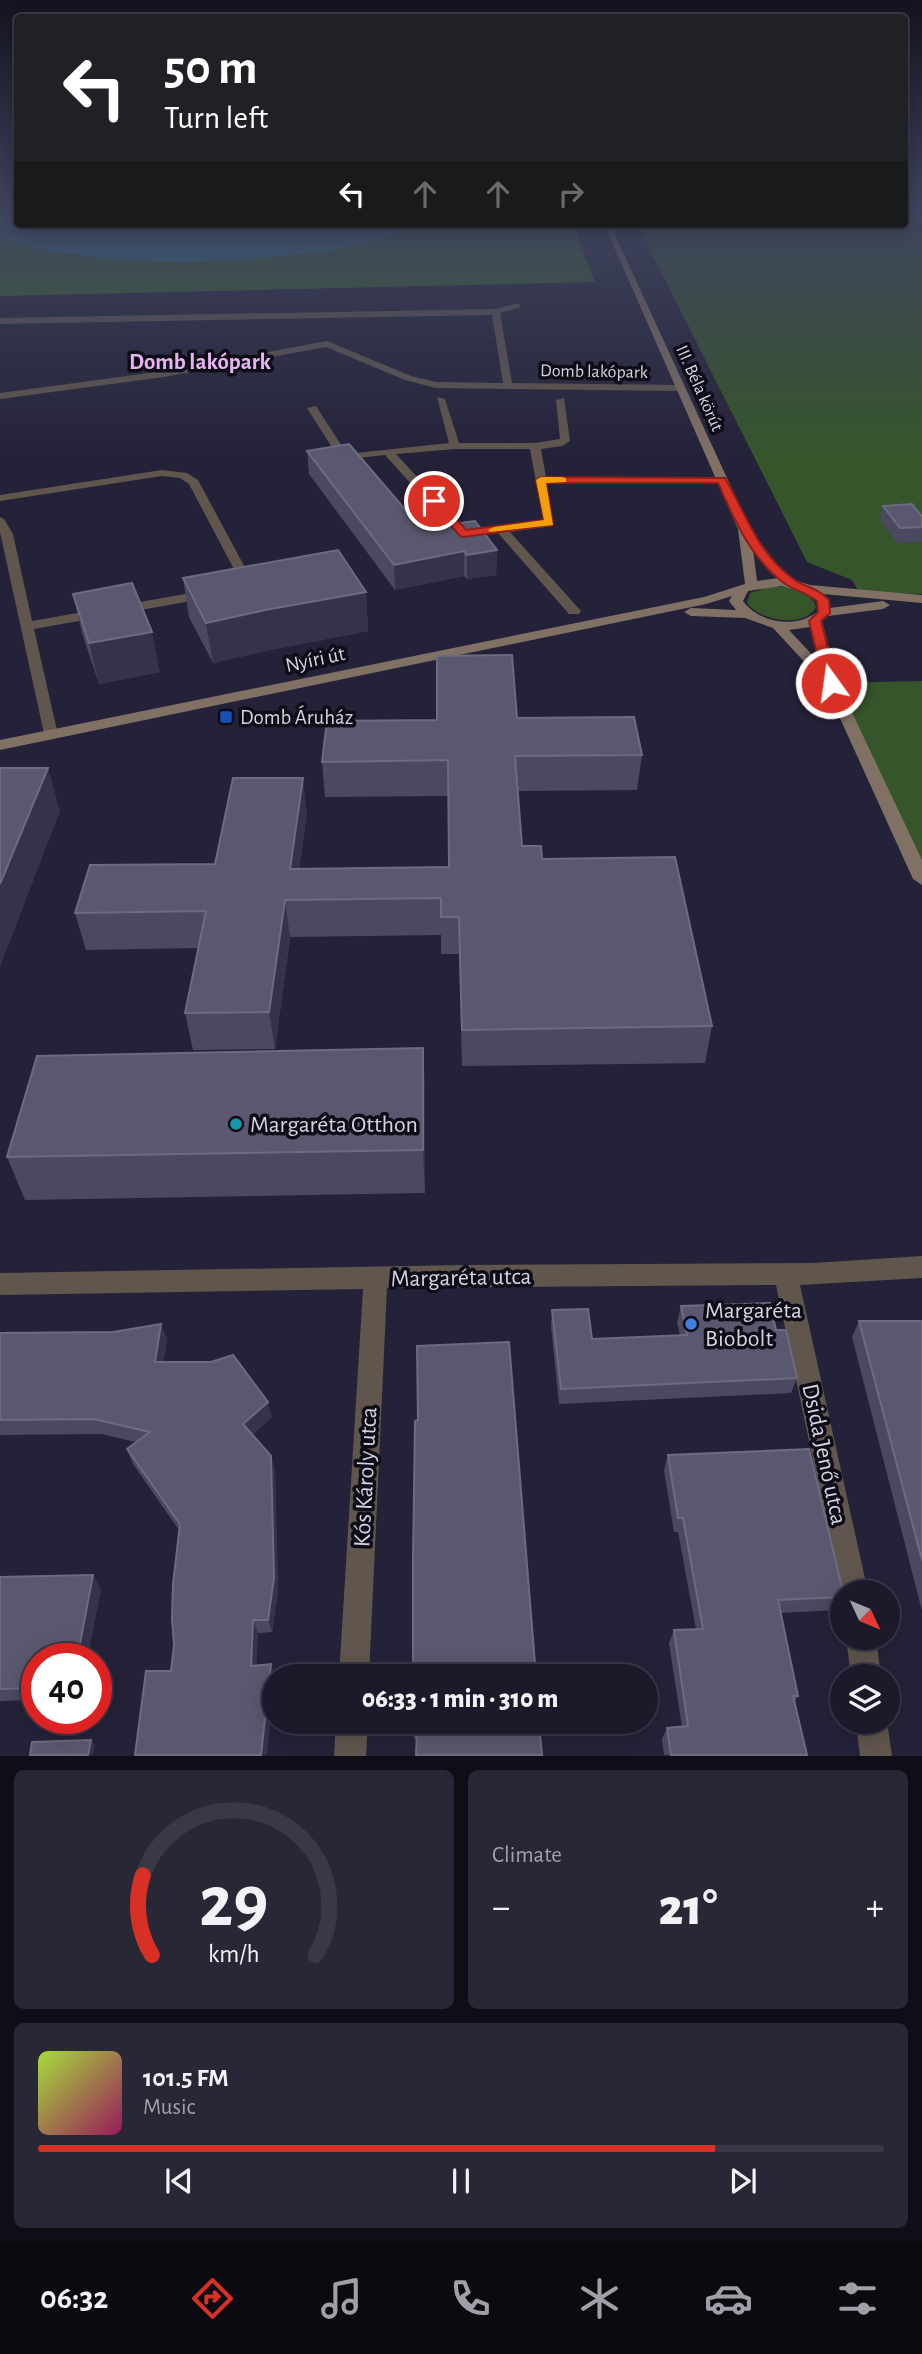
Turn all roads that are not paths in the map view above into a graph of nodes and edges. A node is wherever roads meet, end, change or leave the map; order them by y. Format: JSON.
{"nodes":[{"id":1,"x":637,"y":291,"type":"edge"},
{"id":2,"x":519,"y":305,"type":"dead end"},
{"id":3,"x":496,"y":312,"type":"junction"},
{"id":4,"x":0,"y":321,"type":"edge"},
{"id":5,"x":322,"y":330,"type":"junction"},
{"id":6,"x":508,"y":386,"type":"junction"},
{"id":7,"x":681,"y":388,"type":"junction"},
{"id":8,"x":0,"y":396,"type":"edge"},
{"id":9,"x":440,"y":398,"type":"dead end"},
{"id":10,"x":561,"y":400,"type":"dead end"},
{"id":11,"x":312,"y":408,"type":"dead end"},
{"id":12,"x":454,"y":446,"type":"junction"},
{"id":13,"x":535,"y":446,"type":"junction"},
{"id":14,"x":388,"y":452,"type":"junction"},
{"id":15,"x":541,"y":480,"type":"junction"},
{"id":16,"x":722,"y":480,"type":"junction"},
{"id":17,"x":0,"y":498,"type":"edge"},
{"id":18,"x":0,"y":521,"type":"edge"},
{"id":19,"x":501,"y":529,"type":"junction"},
{"id":20,"x":744,"y":529,"type":"junction"},
{"id":21,"x":790,"y":583,"type":"junction"},
{"id":22,"x":747,"y":586,"type":"junction"},
{"id":23,"x":808,"y":589,"type":"junction"},
{"id":24,"x":922,"y":600,"type":"edge"},
{"id":25,"x":574,"y":611,"type":"dead end"},
{"id":26,"x":638,"y":614,"type":"junction"},
{"id":27,"x":746,"y":614,"type":"junction"},
{"id":28,"x":820,"y":617,"type":"junction"},
{"id":29,"x":776,"y":624,"type":"junction"},
{"id":30,"x":26,"y":626,"type":"junction"},
{"id":31,"x":831,"y":683,"type":"junction"},
{"id":32,"x":50,"y":735,"type":"junction"},
{"id":33,"x":0,"y":745,"type":"edge"},
{"id":34,"x":922,"y":879,"type":"edge"},
{"id":35,"x":922,"y":1267,"type":"edge"},
{"id":36,"x":786,"y":1274,"type":"junction"},
{"id":37,"x":376,"y":1278,"type":"junction"},
{"id":38,"x":0,"y":1284,"type":"edge"},
{"id":39,"x":851,"y":1580,"type":"edge"},
{"id":40,"x":355,"y":1664,"type":"edge"},
{"id":41,"x":351,"y":1734,"type":"edge"},
{"id":42,"x":873,"y":1734,"type":"edge"},
{"id":43,"x":350,"y":1755,"type":"edge"},
{"id":44,"x":876,"y":1755,"type":"edge"}],
"edges":[{"from":1,"to":7,"type":"street","name":"III. Béla körút"},
{"from":2,"to":3,"type":"street","name":"Domb lakópark"},
{"from":3,"to":5,"type":"street","name":"Domb lakópark"},
{"from":3,"to":6,"type":"street"},
{"from":4,"to":5,"type":"street","name":"Domb lakópark"},
{"from":5,"to":6,"type":"street","name":"Domb lakópark"},
{"from":5,"to":8,"type":"street","name":"Domb lakópark"},
{"from":6,"to":7,"type":"street","name":"Domb lakópark"},
{"from":7,"to":16,"type":"street","name":"III. Béla körút"},
{"from":9,"to":12,"type":"street"},
{"from":10,"to":13,"type":"street"},
{"from":11,"to":14,"type":"street"},
{"from":12,"to":13,"type":"street"},
{"from":12,"to":14,"type":"street"},
{"from":13,"to":15,"type":"street"},
{"from":14,"to":19,"type":"street"},
{"from":15,"to":16,"type":"street"},
{"from":15,"to":19,"type":"street"},
{"from":16,"to":20,"type":"street","name":"III. Béla körút"},
{"from":17,"to":30,"type":"street"},
{"from":18,"to":30,"type":"street"},
{"from":19,"to":25,"type":"street"},
{"from":20,"to":21,"type":"street","name":"III. Béla körút"},
{"from":20,"to":22,"type":"street","name":"III. Béla körút"},
{"from":21,"to":22,"type":"street","name":"Nyíri út"},
{"from":21,"to":23,"type":"street"},
{"from":22,"to":26,"type":"street","name":"Nyíri út"},
{"from":22,"to":27,"type":"street","name":"III. Béla körút"},
{"from":23,"to":24,"type":"street"},
{"from":23,"to":28,"type":"street"},
{"from":24,"to":28,"type":"street"},
{"from":26,"to":27,"type":"street","name":"Nyíri út"},
{"from":26,"to":32,"type":"street","name":"Nyíri út"},
{"from":27,"to":29,"type":"street","name":"Nyíri út"},
{"from":28,"to":29,"type":"street"},
{"from":28,"to":31,"type":"street"},
{"from":29,"to":31,"type":"street"},
{"from":30,"to":32,"type":"street"},
{"from":31,"to":34,"type":"street"},
{"from":32,"to":33,"type":"street","name":"Nyíri út"},
{"from":35,"to":36,"type":"street","name":"Margaréta utca"},
{"from":36,"to":37,"type":"street","name":"Margaréta utca"},
{"from":36,"to":39,"type":"street","name":"Dsida Jenő utca"},
{"from":37,"to":38,"type":"street","name":"Margaréta utca"},
{"from":37,"to":40,"type":"street","name":"Kós Károly utca"},
{"from":41,"to":43,"type":"street"},
{"from":42,"to":44,"type":"street"}]}
